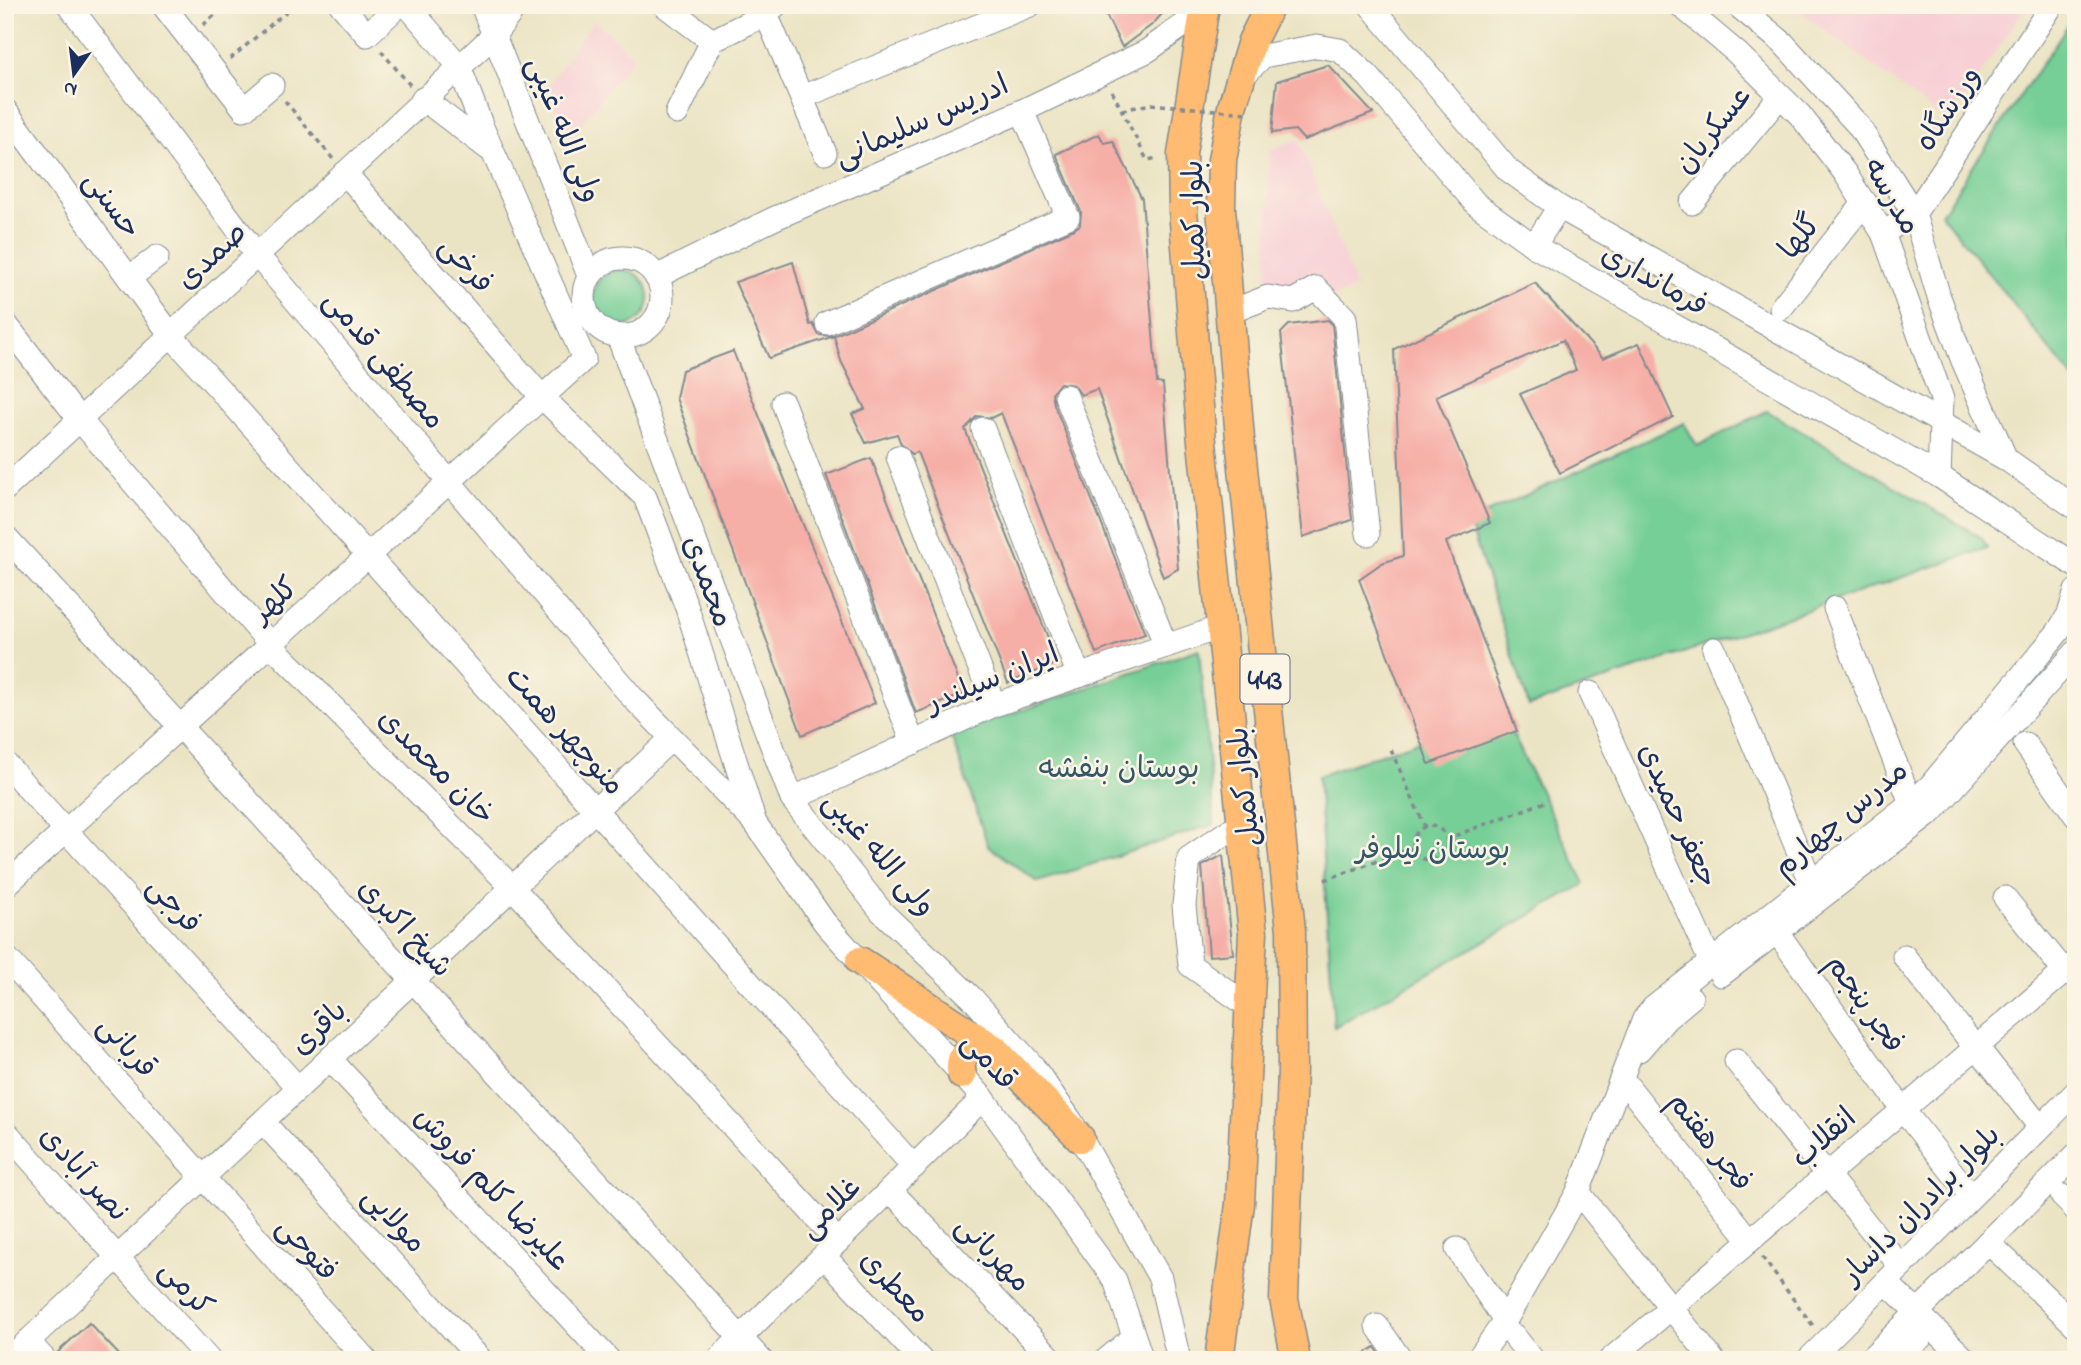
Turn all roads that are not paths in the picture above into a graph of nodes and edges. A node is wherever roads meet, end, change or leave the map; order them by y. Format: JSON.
{"nodes":[{"id":1,"x":69,"y":5,"type":"edge"},
{"id":2,"x":163,"y":5,"type":"edge"},
{"id":3,"x":341,"y":5,"type":"edge"},
{"id":4,"x":400,"y":5,"type":"edge"},
{"id":5,"x":407,"y":5,"type":"edge"},
{"id":6,"x":482,"y":5,"type":"edge"},
{"id":7,"x":517,"y":5,"type":"edge"},
{"id":8,"x":1203,"y":5,"type":"edge"},
{"id":9,"x":1217,"y":5,"type":"edge"},
{"id":10,"x":1255,"y":5,"type":"edge"},
{"id":11,"x":1270,"y":5,"type":"edge"},
{"id":12,"x":1370,"y":5,"type":"edge"},
{"id":13,"x":1680,"y":5,"type":"edge"},
{"id":14,"x":1737,"y":5,"type":"edge"},
{"id":15,"x":2052,"y":5,"type":"edge"},
{"id":16,"x":674,"y":8,"type":"edge"},
{"id":17,"x":1017,"y":8,"type":"edge"},
{"id":18,"x":771,"y":10,"type":"edge"},
{"id":19,"x":494,"y":34,"type":"junction"},
{"id":20,"x":712,"y":41,"type":"junction"},
{"id":21,"x":1252,"y":41,"type":"junction"},
{"id":22,"x":1197,"y":64,"type":"junction"},
{"id":23,"x":459,"y":66,"type":"junction"},
{"id":24,"x":1241,"y":78,"type":"junction"},
{"id":25,"x":272,"y":85,"type":"road end"},
{"id":26,"x":1780,"y":96,"type":"junction"},
{"id":27,"x":802,"y":97,"type":"junction"},
{"id":28,"x":423,"y":99,"type":"junction"},
{"id":29,"x":5,"y":110,"type":"edge"},
{"id":30,"x":1022,"y":111,"type":"junction"},
{"id":31,"x":677,"y":113,"type":"dead end"},
{"id":32,"x":492,"y":151,"type":"junction"},
{"id":33,"x":825,"y":153,"type":"dead end"},
{"id":34,"x":345,"y":173,"type":"junction"},
{"id":35,"x":1865,"y":202,"type":"junction"},
{"id":36,"x":1692,"y":203,"type":"dead end"},
{"id":37,"x":1559,"y":207,"type":"junction"},
{"id":38,"x":1914,"y":214,"type":"junction"},
{"id":39,"x":1884,"y":233,"type":"junction"},
{"id":40,"x":1534,"y":246,"type":"junction"},
{"id":41,"x":257,"y":255,"type":"junction"},
{"id":42,"x":158,"y":257,"type":"dead end"},
{"id":43,"x":589,"y":276,"type":"junction"},
{"id":44,"x":656,"y":277,"type":"junction"},
{"id":45,"x":129,"y":278,"type":"junction"},
{"id":46,"x":1781,"y":308,"type":"dead end"},
{"id":47,"x":1230,"y":312,"type":"junction"},
{"id":48,"x":5,"y":323,"type":"edge"},
{"id":49,"x":827,"y":323,"type":"dead end"},
{"id":50,"x":171,"y":335,"type":"junction"},
{"id":51,"x":618,"y":336,"type":"junction"},
{"id":52,"x":1066,"y":396,"type":"dead end"},
{"id":53,"x":542,"y":397,"type":"junction"},
{"id":54,"x":783,"y":403,"type":"dead end"},
{"id":55,"x":80,"y":420,"type":"junction"},
{"id":56,"x":1943,"y":424,"type":"junction"},
{"id":57,"x":983,"y":429,"type":"dead end"},
{"id":58,"x":898,"y":457,"type":"dead end"},
{"id":59,"x":2006,"y":459,"type":"junction"},
{"id":60,"x":1939,"y":475,"type":"junction"},
{"id":61,"x":448,"y":483,"type":"junction"},
{"id":62,"x":5,"y":489,"type":"edge"},
{"id":63,"x":2076,"y":508,"type":"edge"},
{"id":64,"x":1368,"y":534,"type":"dead end"},
{"id":65,"x":5,"y":536,"type":"edge"},
{"id":66,"x":368,"y":555,"type":"junction"},
{"id":67,"x":2076,"y":566,"type":"edge"},
{"id":68,"x":2076,"y":591,"type":"edge"},
{"id":69,"x":1835,"y":608,"type":"dead end"},
{"id":70,"x":1222,"y":626,"type":"junction"},
{"id":71,"x":271,"y":644,"type":"junction"},
{"id":72,"x":1166,"y":646,"type":"junction"},
{"id":73,"x":1714,"y":649,"type":"dead end"},
{"id":74,"x":2076,"y":652,"type":"edge"},
{"id":75,"x":1079,"y":676,"type":"junction"},
{"id":76,"x":1590,"y":693,"type":"dead end"},
{"id":77,"x":995,"y":705,"type":"junction"},
{"id":78,"x":180,"y":727,"type":"junction"},
{"id":79,"x":670,"y":740,"type":"junction"},
{"id":80,"x":913,"y":743,"type":"junction"},
{"id":81,"x":2025,"y":744,"type":"dead end"},
{"id":82,"x":5,"y":762,"type":"edge"},
{"id":83,"x":792,"y":799,"type":"junction"},
{"id":84,"x":1912,"y":803,"type":"junction"},
{"id":85,"x":596,"y":810,"type":"junction"},
{"id":86,"x":2076,"y":816,"type":"edge"},
{"id":87,"x":1242,"y":822,"type":"junction"},
{"id":88,"x":755,"y":823,"type":"junction"},
{"id":89,"x":66,"y":830,"type":"junction"},
{"id":90,"x":1812,"y":884,"type":"junction"},
{"id":91,"x":5,"y":886,"type":"edge"},
{"id":92,"x":513,"y":887,"type":"junction"},
{"id":93,"x":2005,"y":898,"type":"dead end"},
{"id":94,"x":1777,"y":932,"type":"junction"},
{"id":95,"x":5,"y":956,"type":"edge"},
{"id":96,"x":1904,"y":957,"type":"dead end"},
{"id":97,"x":860,"y":961,"type":"junction"},
{"id":98,"x":1711,"y":963,"type":"junction"},
{"id":99,"x":2072,"y":967,"type":"edge"},
{"id":100,"x":413,"y":981,"type":"junction"},
{"id":101,"x":1251,"y":1009,"type":"junction"},
{"id":102,"x":994,"y":1049,"type":"junction"},
{"id":103,"x":1980,"y":1051,"type":"junction"},
{"id":104,"x":330,"y":1059,"type":"junction"},
{"id":105,"x":1735,"y":1060,"type":"dead end"},
{"id":106,"x":1623,"y":1074,"type":"junction"},
{"id":107,"x":962,"y":1075,"type":"junction"},
{"id":108,"x":298,"y":1088,"type":"junction"},
{"id":109,"x":2076,"y":1092,"type":"edge"},
{"id":110,"x":983,"y":1098,"type":"junction"},
{"id":111,"x":1903,"y":1110,"type":"junction"},
{"id":112,"x":262,"y":1122,"type":"junction"},
{"id":113,"x":2040,"y":1128,"type":"junction"},
{"id":114,"x":5,"y":1132,"type":"edge"},
{"id":115,"x":1080,"y":1138,"type":"junction"},
{"id":116,"x":2076,"y":1155,"type":"edge"},
{"id":117,"x":914,"y":1167,"type":"junction"},
{"id":118,"x":1827,"y":1176,"type":"junction"},
{"id":119,"x":203,"y":1177,"type":"junction"},
{"id":120,"x":890,"y":1190,"type":"junction"},
{"id":121,"x":1578,"y":1192,"type":"junction"},
{"id":122,"x":1971,"y":1196,"type":"junction"},
{"id":123,"x":1750,"y":1240,"type":"junction"},
{"id":124,"x":1988,"y":1242,"type":"junction"},
{"id":125,"x":831,"y":1249,"type":"junction"},
{"id":126,"x":1457,"y":1249,"type":"dead end"},
{"id":127,"x":118,"y":1257,"type":"junction"},
{"id":128,"x":1893,"y":1274,"type":"junction"},
{"id":129,"x":1671,"y":1307,"type":"junction"},
{"id":130,"x":1924,"y":1320,"type":"junction"},
{"id":131,"x":1377,"y":1326,"type":"dead end"},
{"id":132,"x":2076,"y":1326,"type":"edge"},
{"id":133,"x":1509,"y":1329,"type":"junction"},
{"id":134,"x":1134,"y":1337,"type":"junction"},
{"id":135,"x":740,"y":1338,"type":"junction"},
{"id":136,"x":29,"y":1341,"type":"junction"},
{"id":137,"x":7,"y":1358,"type":"edge"},
{"id":138,"x":45,"y":1360,"type":"edge"},
{"id":139,"x":209,"y":1360,"type":"edge"},
{"id":140,"x":366,"y":1360,"type":"edge"},
{"id":141,"x":481,"y":1360,"type":"edge"},
{"id":142,"x":609,"y":1360,"type":"edge"},
{"id":143,"x":718,"y":1360,"type":"edge"},
{"id":144,"x":761,"y":1360,"type":"edge"},
{"id":145,"x":921,"y":1360,"type":"edge"},
{"id":146,"x":1053,"y":1360,"type":"edge"},
{"id":147,"x":1107,"y":1360,"type":"edge"},
{"id":148,"x":1142,"y":1360,"type":"edge"},
{"id":149,"x":1179,"y":1360,"type":"edge"},
{"id":150,"x":1219,"y":1360,"type":"edge"},
{"id":151,"x":1296,"y":1360,"type":"edge"},
{"id":152,"x":1401,"y":1360,"type":"edge"},
{"id":153,"x":1477,"y":1360,"type":"edge"},
{"id":154,"x":1533,"y":1360,"type":"edge"},
{"id":155,"x":1610,"y":1360,"type":"edge"},
{"id":156,"x":1713,"y":1360,"type":"edge"},
{"id":157,"x":1808,"y":1360,"type":"edge"},
{"id":158,"x":1869,"y":1360,"type":"edge"},
{"id":159,"x":1898,"y":1360,"type":"edge"},
{"id":160,"x":1966,"y":1360,"type":"edge"}],
"edges":[{"from":1,"to":41,"type":"street","name":"مصطفی قدمی"},
{"from":2,"to":25,"type":"street"},
{"from":3,"to":4,"type":"street"},
{"from":5,"to":23,"type":"street"},
{"from":6,"to":19,"type":"street","name":"ولی الله غیبی"},
{"from":7,"to":19,"type":"street","name":"صمدی"},
{"from":8,"to":22,"type":"main road","name":"بلوار کمیل","number":"443"},
{"from":8,"to":30,"type":"street","name":"ادریس سلیمانی"},
{"from":9,"to":22,"type":"main road"},
{"from":10,"to":21,"type":"main road"},
{"from":11,"to":21,"type":"main road","name":"بلوار کمیل","number":"443"},
{"from":12,"to":37,"type":"street","name":"فرمانداری"},
{"from":13,"to":26,"type":"street","name":"مدرسه"},
{"from":14,"to":38,"type":"street","name":"مدرسه"},
{"from":15,"to":38,"type":"street","name":"ورزشگاه"},
{"from":16,"to":20,"type":"street"},
{"from":17,"to":27,"type":"street"},
{"from":18,"to":20,"type":"street"},
{"from":18,"to":27,"type":"street"},
{"from":19,"to":23,"type":"street","name":"صمدی"},
{"from":19,"to":43,"type":"street","name":"ولی الله غیبی"},
{"from":20,"to":31,"type":"street"},
{"from":21,"to":24,"type":"main road","name":"بلوار کمیل","number":"443"},
{"from":22,"to":70,"type":"main road","name":"بلوار کمیل","number":"443"},
{"from":23,"to":28,"type":"street","name":"صمدی"},
{"from":23,"to":32,"type":"street"},
{"from":24,"to":40,"type":"street","name":"فرمانداری"},
{"from":24,"to":47,"type":"main road","name":"بلوار کمیل","number":"443"},
{"from":26,"to":35,"type":"street","name":"مدرسه"},
{"from":26,"to":36,"type":"street","name":"عسکریان"},
{"from":27,"to":33,"type":"street"},
{"from":28,"to":32,"type":"street"},
{"from":28,"to":34,"type":"street","name":"صمدی"},
{"from":29,"to":45,"type":"street","name":"حسنی"},
{"from":30,"to":44,"type":"street","name":"ادریس سلیمانی"},
{"from":30,"to":49,"type":"street"},
{"from":32,"to":53,"type":"street","name":"کلهر"},
{"from":34,"to":41,"type":"street","name":"صمدی"},
{"from":34,"to":53,"type":"street","name":"فرخی"},
{"from":35,"to":39,"type":"street","name":"مدرسه"},
{"from":35,"to":46,"type":"street","name":"گلها"},
{"from":37,"to":40,"type":"street"},
{"from":37,"to":56,"type":"street","name":"فرمانداری"},
{"from":38,"to":39,"type":"street","name":"ورزشگاه"},
{"from":38,"to":59,"type":"street","name":"مدرسه"},
{"from":39,"to":56,"type":"street","name":"مدرسه"},
{"from":40,"to":60,"type":"street","name":"فرمانداری"},
{"from":41,"to":50,"type":"street","name":"صمدی"},
{"from":41,"to":61,"type":"street","name":"مصطفی قدمی"},
{"from":42,"to":45,"type":"street"},
{"from":43,"to":44,"type":"street"},
{"from":43,"to":51,"type":"street"},
{"from":44,"to":51,"type":"street"},
{"from":45,"to":50,"type":"street","name":"حسنی"},
{"from":47,"to":64,"type":"street"},
{"from":47,"to":151,"type":"main road","name":"بلوار کمیل","number":"443"},
{"from":48,"to":55,"type":"street","name":"خان محمدی"},
{"from":50,"to":55,"type":"street","name":"صمدی"},
{"from":50,"to":66,"type":"street","name":"منوچهر همت"},
{"from":51,"to":83,"type":"street","name":"ولی الله غیبی"},
{"from":52,"to":72,"type":"street"},
{"from":53,"to":61,"type":"street","name":"کلهر"},
{"from":53,"to":88,"type":"street","name":"محمدی"},
{"from":54,"to":80,"type":"street"},
{"from":55,"to":62,"type":"street","name":"صمدی"},
{"from":55,"to":71,"type":"street","name":"خان محمدی"},
{"from":56,"to":59,"type":"street","name":"فرمانداری"},
{"from":56,"to":60,"type":"street","name":"مدرسه"},
{"from":57,"to":75,"type":"street"},
{"from":58,"to":77,"type":"street"},
{"from":59,"to":63,"type":"street","name":"فرمانداری"},
{"from":60,"to":67,"type":"street","name":"فرمانداری"},
{"from":61,"to":66,"type":"street","name":"کلهر"},
{"from":61,"to":79,"type":"street","name":"مصطفی قدمی"},
{"from":65,"to":78,"type":"street","name":"شیخ اکبری"},
{"from":66,"to":71,"type":"street","name":"کلهر"},
{"from":66,"to":85,"type":"street","name":"منوچهر همت"},
{"from":68,"to":84,"type":"street","name":"مدرس چهارم"},
{"from":69,"to":84,"type":"street"},
{"from":70,"to":72,"type":"street","name":"ایران سیلندر"},
{"from":70,"to":87,"type":"main road","name":"بلوار کمیل","number":"443"},
{"from":71,"to":78,"type":"street","name":"کلهر"},
{"from":71,"to":92,"type":"street","name":"خان محمدی"},
{"from":72,"to":75,"type":"street","name":"ایران سیلندر"},
{"from":73,"to":90,"type":"street"},
{"from":74,"to":94,"type":"street","name":"مدرس چهارم"},
{"from":75,"to":77,"type":"street","name":"ایران سیلندر"},
{"from":76,"to":98,"type":"street","name":"جعفر حمیدی"},
{"from":77,"to":80,"type":"street","name":"ایران سیلندر"},
{"from":78,"to":89,"type":"street","name":"کلهر"},
{"from":78,"to":100,"type":"street","name":"شیخ اکبری"},
{"from":79,"to":85,"type":"street","name":"باقری"},
{"from":79,"to":88,"type":"street","name":"مصطفی قدمی"},
{"from":80,"to":83,"type":"street","name":"ایران سیلندر"},
{"from":81,"to":86,"type":"street"},
{"from":82,"to":89,"type":"street","name":"فرجی"},
{"from":83,"to":115,"type":"street","name":"ولی الله غیبی"},
{"from":84,"to":90,"type":"street","name":"مدرس چهارم"},
{"from":85,"to":92,"type":"street","name":"باقری"},
{"from":85,"to":117,"type":"street","name":"منوچهر همت"},
{"from":87,"to":101,"type":"main road","name":"بلوار کمیل","number":"443"},
{"from":87,"to":101,"type":"street"},
{"from":88,"to":97,"type":"street","name":"قدمی"},
{"from":89,"to":91,"type":"street","name":"کلهر"},
{"from":89,"to":108,"type":"street","name":"فرجی"},
{"from":90,"to":98,"type":"street","name":"مدرس چهارم"},
{"from":92,"to":100,"type":"street","name":"باقری"},
{"from":92,"to":125,"type":"street","name":"خان محمدی"},
{"from":93,"to":99,"type":"street"},
{"from":94,"to":106,"type":"street","name":"مدرس چهارم"},
{"from":94,"to":111,"type":"street","name":"فجر پنجم"},
{"from":95,"to":119,"type":"street","name":"قربانی"},
{"from":96,"to":103,"type":"street"},
{"from":97,"to":102,"type":"main road"},
{"from":97,"to":107,"type":"street","name":"قدمی"},
{"from":98,"to":106,"type":"street","name":"مدرس چهارم"},
{"from":99,"to":103,"type":"street","name":"انقلاب"},
{"from":100,"to":104,"type":"street","name":"باقری"},
{"from":100,"to":135,"type":"street","name":"شیخ اکبری"},
{"from":101,"to":150,"type":"main road","name":"بلوار کمیل","number":"443"},
{"from":102,"to":107,"type":"main road"},
{"from":102,"to":115,"type":"main road"},
{"from":103,"to":111,"type":"street","name":"انقلاب"},
{"from":103,"to":113,"type":"street"},
{"from":104,"to":108,"type":"street","name":"باقری"},
{"from":104,"to":142,"type":"street","name":"علیرضا کلم فروش"},
{"from":105,"to":118,"type":"street"},
{"from":106,"to":121,"type":"street","name":"مدرس چهارم"},
{"from":106,"to":123,"type":"street","name":"فجر هفتم"},
{"from":107,"to":110,"type":"street","name":"قدمی"},
{"from":108,"to":112,"type":"street","name":"باقری"},
{"from":109,"to":113,"type":"street","name":"بلوار برادران داسار"},
{"from":110,"to":117,"type":"street","name":"غلامی"},
{"from":110,"to":134,"type":"street","name":"قدمی"},
{"from":111,"to":118,"type":"street","name":"انقلاب"},
{"from":111,"to":122,"type":"street","name":"فجر پنجم"},
{"from":112,"to":119,"type":"street","name":"باقری"},
{"from":112,"to":141,"type":"street","name":"مولایی"},
{"from":113,"to":122,"type":"street","name":"بلوار برادران داسار"},
{"from":114,"to":127,"type":"street","name":"نصر آبادی"},
{"from":115,"to":149,"type":"street","name":"ولی الله غیبی"},
{"from":116,"to":124,"type":"street"},
{"from":117,"to":120,"type":"street","name":"غلامی"},
{"from":118,"to":123,"type":"street","name":"انقلاب"},
{"from":118,"to":128,"type":"street"},
{"from":119,"to":127,"type":"street","name":"باقری"},
{"from":119,"to":140,"type":"street","name":"فتوحی"},
{"from":120,"to":125,"type":"street","name":"غلامی"},
{"from":120,"to":146,"type":"street","name":"مهربانی"},
{"from":121,"to":129,"type":"street"},
{"from":121,"to":133,"type":"street","name":"مدرس چهارم"},
{"from":122,"to":128,"type":"street","name":"بلوار برادران داسار"},
{"from":123,"to":129,"type":"street","name":"انقلاب"},
{"from":124,"to":130,"type":"street"},
{"from":124,"to":132,"type":"street"},
{"from":125,"to":135,"type":"street","name":"غلامی"},
{"from":125,"to":145,"type":"street","name":"معطری"},
{"from":126,"to":133,"type":"street"},
{"from":127,"to":136,"type":"street","name":"باقری"},
{"from":127,"to":139,"type":"street","name":"کرمی"},
{"from":128,"to":130,"type":"street"},
{"from":128,"to":157,"type":"street","name":"بلوار برادران داسار"},
{"from":129,"to":155,"type":"street","name":"انقلاب"},
{"from":129,"to":156,"type":"street"},
{"from":130,"to":158,"type":"street"},
{"from":130,"to":159,"type":"street"},
{"from":130,"to":160,"type":"street"},
{"from":131,"to":152,"type":"street"},
{"from":133,"to":153,"type":"street","name":"مدرس چهارم"},
{"from":133,"to":154,"type":"street"},
{"from":134,"to":147,"type":"street"},
{"from":134,"to":148,"type":"street","name":"قدمی"},
{"from":135,"to":143,"type":"street","name":"غلامی"},
{"from":135,"to":144,"type":"street","name":"شیخ اکبری"},
{"from":136,"to":137,"type":"street","name":"باقری"},
{"from":136,"to":138,"type":"street"}]}
